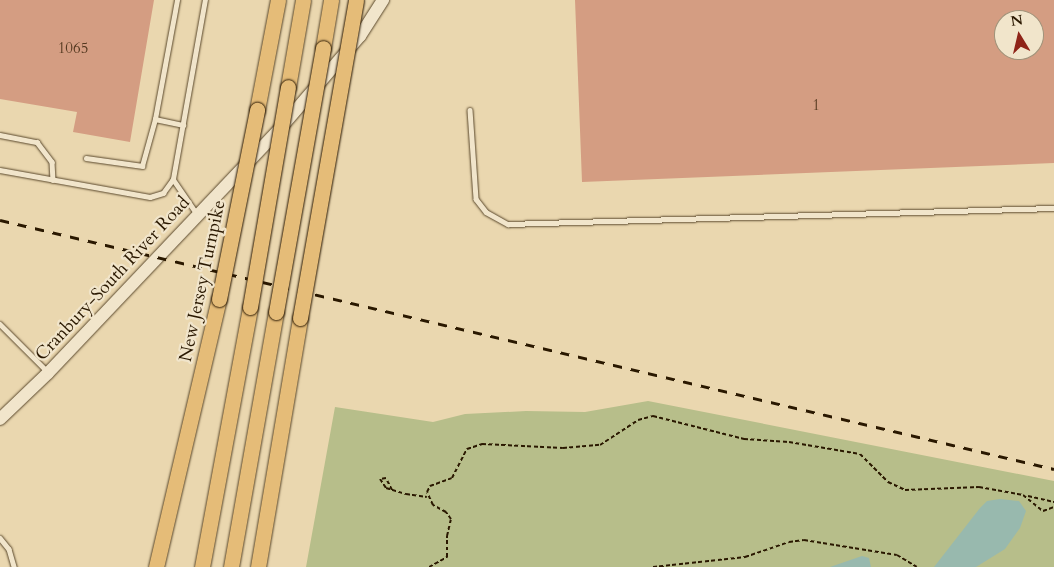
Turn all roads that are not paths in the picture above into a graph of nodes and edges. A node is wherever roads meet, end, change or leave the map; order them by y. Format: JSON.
{"nodes":[{"id":1,"x":177,"y":0,"type":"edge"},
{"id":2,"x":205,"y":0,"type":"edge"},
{"id":3,"x":278,"y":0,"type":"edge"},
{"id":4,"x":304,"y":0,"type":"edge"},
{"id":5,"x":331,"y":0,"type":"edge"},
{"id":6,"x":383,"y":0,"type":"edge"},
{"id":7,"x":356,"y":1,"type":"edge"},
{"id":8,"x":470,"y":110,"type":"dead end"},
{"id":9,"x":155,"y":119,"type":"junction"},
{"id":10,"x":183,"y":125,"type":"junction"},
{"id":11,"x":0,"y":135,"type":"edge"},
{"id":12,"x":86,"y":158,"type":"dead end"},
{"id":13,"x":0,"y":170,"type":"edge"},
{"id":14,"x":173,"y":179,"type":"junction"},
{"id":15,"x":53,"y":180,"type":"junction"},
{"id":16,"x":1054,"y":208,"type":"edge"},
{"id":17,"x":198,"y":215,"type":"junction"},
{"id":18,"x":0,"y":324,"type":"edge"},
{"id":19,"x":48,"y":373,"type":"junction"},
{"id":20,"x":229,"y":414,"type":"junction"},
{"id":21,"x":0,"y":419,"type":"edge"},
{"id":22,"x":0,"y":538,"type":"edge"},
{"id":23,"x":156,"y":563,"type":"edge"},
{"id":24,"x":14,"y":567,"type":"edge"},
{"id":25,"x":192,"y":567,"type":"edge"},
{"id":26,"x":202,"y":567,"type":"edge"},
{"id":27,"x":231,"y":567,"type":"edge"},
{"id":28,"x":258,"y":567,"type":"edge"}],
"edges":[{"from":1,"to":9,"type":"lane"},
{"from":2,"to":10,"type":"lane"},
{"from":3,"to":23,"type":"highway","name":"New Jersey Turnpike","bridge":true},
{"from":4,"to":20,"type":"highway","bridge":true},
{"from":5,"to":27,"type":"highway","bridge":true},
{"from":6,"to":17,"type":"main road","name":"Cranbury-South River Road"},
{"from":7,"to":28,"type":"highway","bridge":true},
{"from":8,"to":16,"type":"lane"},
{"from":9,"to":10,"type":"lane"},
{"from":9,"to":12,"type":"lane"},
{"from":10,"to":14,"type":"lane"},
{"from":11,"to":15,"type":"lane"},
{"from":13,"to":15,"type":"lane"},
{"from":14,"to":15,"type":"lane"},
{"from":14,"to":17,"type":"lane"},
{"from":17,"to":19,"type":"main road","name":"Cranbury-South River Road"},
{"from":18,"to":19,"type":"lane"},
{"from":19,"to":21,"type":"main road","name":"Cranbury-South River Road"},
{"from":20,"to":25,"type":"highway"},
{"from":20,"to":26,"type":"highway"},
{"from":22,"to":24,"type":"lane"}]}
